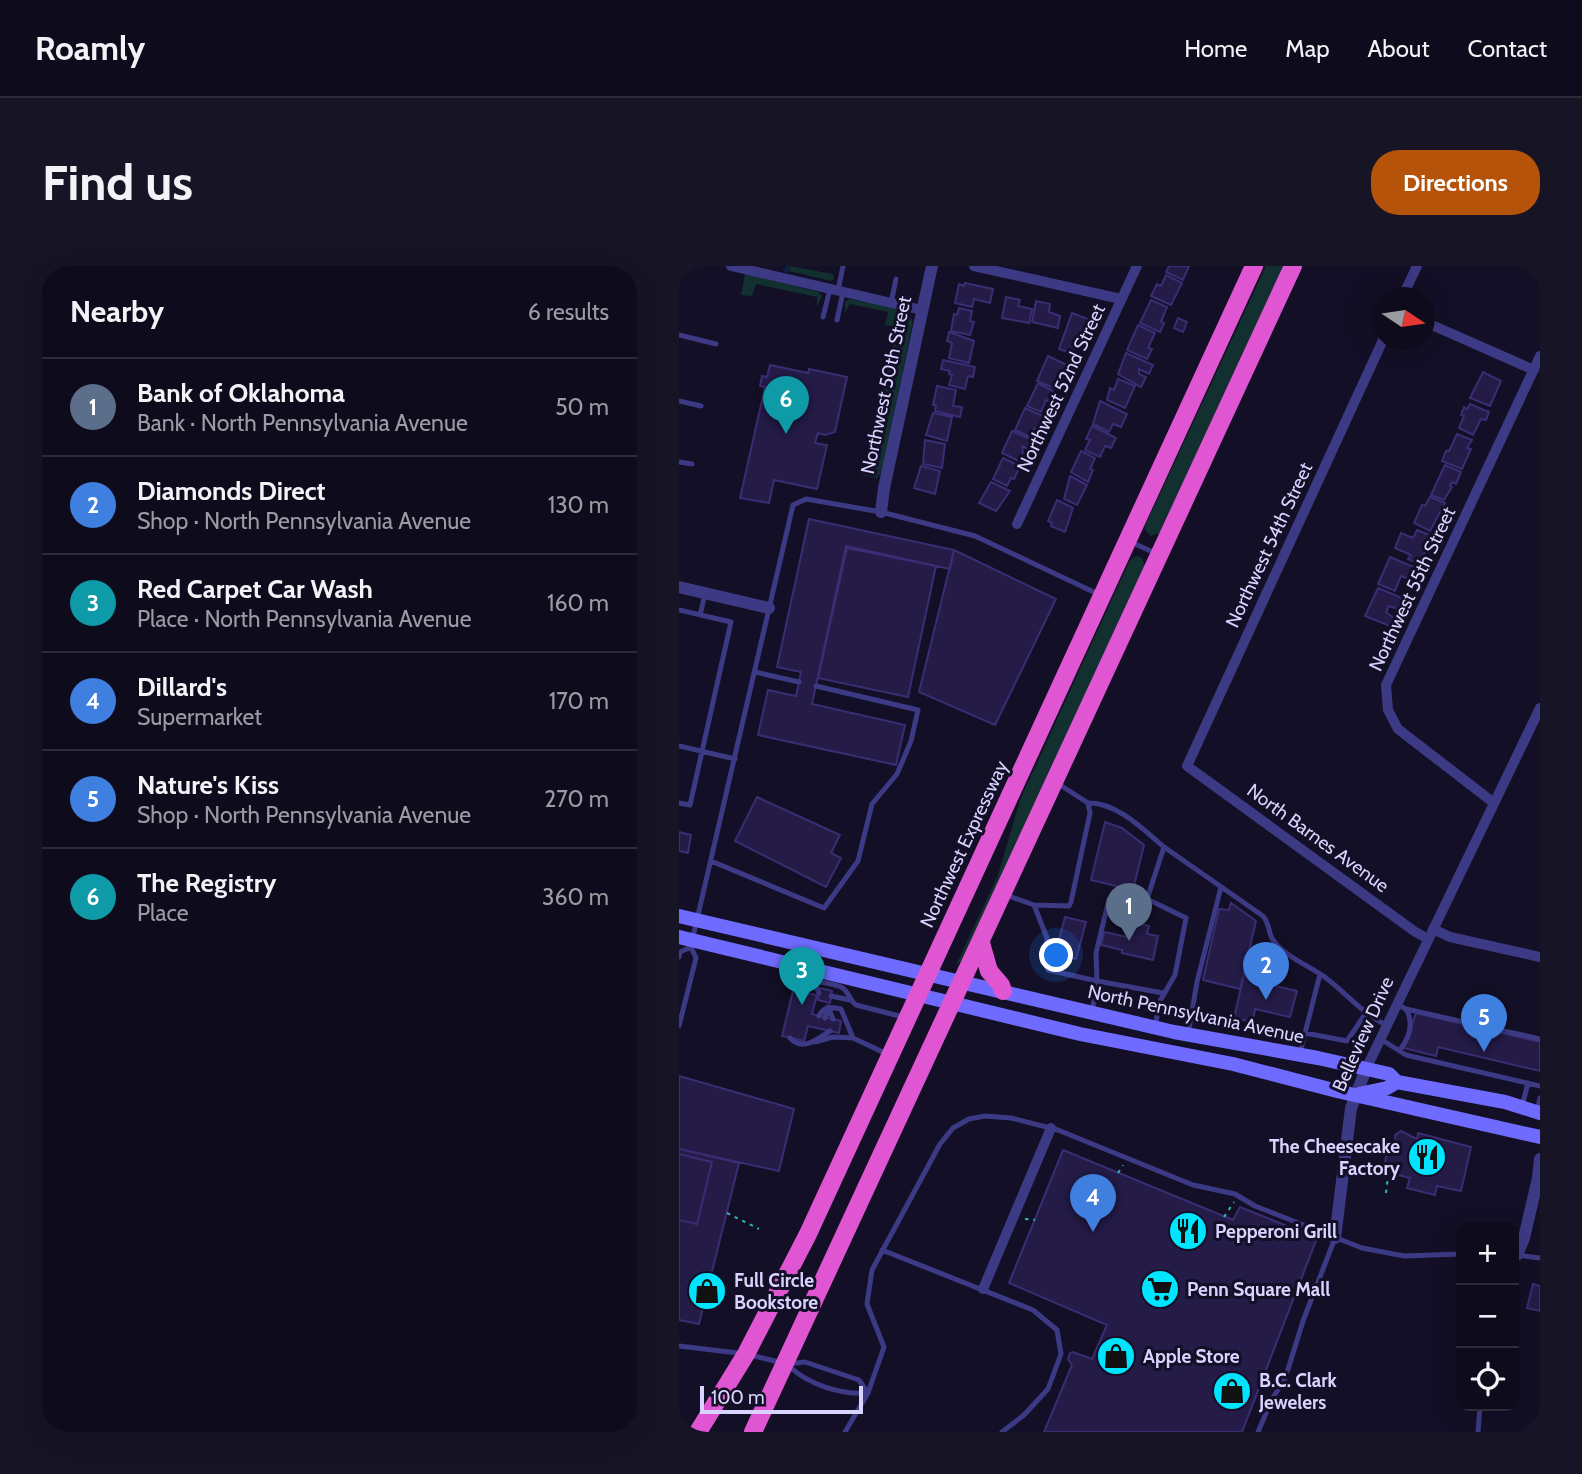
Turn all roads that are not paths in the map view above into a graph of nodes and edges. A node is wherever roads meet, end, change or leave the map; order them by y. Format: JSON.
{"nodes":[{"id":1,"x":731,"y":266,"type":"edge"},
{"id":2,"x":932,"y":266,"type":"edge"},
{"id":3,"x":974,"y":266,"type":"edge"},
{"id":4,"x":1136,"y":266,"type":"edge"},
{"id":5,"x":1254,"y":266,"type":"edge"},
{"id":6,"x":1293,"y":266,"type":"edge"},
{"id":7,"x":1417,"y":266,"type":"edge"},
{"id":8,"x":843,"y":267,"type":"edge"},
{"id":9,"x":896,"y":279,"type":"dead end"},
{"id":10,"x":1407,"y":287,"type":"edge"},
{"id":11,"x":837,"y":291,"type":"junction"},
{"id":12,"x":1121,"y":299,"type":"junction"},
{"id":13,"x":891,"y":303,"type":"junction"},
{"id":14,"x":922,"y":310,"type":"junction"},
{"id":15,"x":823,"y":317,"type":"dead end"},
{"id":16,"x":837,"y":320,"type":"dead end"},
{"id":17,"x":1435,"y":327,"type":"edge"},
{"id":18,"x":679,"y":335,"type":"edge"},
{"id":19,"x":716,"y":344,"type":"dead end"},
{"id":20,"x":1378,"y":350,"type":"edge"},
{"id":21,"x":1540,"y":356,"type":"edge"},
{"id":22,"x":1534,"y":370,"type":"junction"},
{"id":23,"x":679,"y":401,"type":"edge"},
{"id":24,"x":701,"y":406,"type":"dead end"},
{"id":25,"x":679,"y":461,"type":"edge"},
{"id":26,"x":692,"y":464,"type":"dead end"},
{"id":27,"x":881,"y":512,"type":"junction"},
{"id":28,"x":1017,"y":524,"type":"dead end"},
{"id":29,"x":1127,"y":540,"type":"junction"},
{"id":30,"x":1160,"y":555,"type":"junction"},
{"id":31,"x":679,"y":587,"type":"edge"},
{"id":32,"x":705,"y":593,"type":"junction"},
{"id":33,"x":1101,"y":596,"type":"junction"},
{"id":34,"x":769,"y":608,"type":"junction"},
{"id":35,"x":679,"y":610,"type":"edge"},
{"id":36,"x":700,"y":615,"type":"junction"},
{"id":37,"x":755,"y":673,"type":"junction"},
{"id":38,"x":799,"y":682,"type":"dead end"},
{"id":39,"x":816,"y":686,"type":"dead end"},
{"id":40,"x":1540,"y":708,"type":"edge"},
{"id":41,"x":679,"y":746,"type":"edge"},
{"id":42,"x":701,"y":752,"type":"junction"},
{"id":43,"x":735,"y":759,"type":"junction"},
{"id":44,"x":1187,"y":766,"type":"joint"},
{"id":45,"x":1055,"y":782,"type":"junction"},
{"id":46,"x":679,"y":803,"type":"edge"},
{"id":47,"x":1088,"y":803,"type":"junction"},
{"id":48,"x":1494,"y":803,"type":"junction"},
{"id":49,"x":1164,"y":847,"type":"junction"},
{"id":50,"x":711,"y":861,"type":"junction"},
{"id":51,"x":1221,"y":887,"type":"junction"},
{"id":52,"x":1003,"y":894,"type":"junction"},
{"id":53,"x":1147,"y":899,"type":"junction"},
{"id":54,"x":1034,"y":905,"type":"junction"},
{"id":55,"x":679,"y":916,"type":"edge"},
{"id":56,"x":697,"y":921,"type":"junction"},
{"id":57,"x":1431,"y":934,"type":"junction"},
{"id":58,"x":687,"y":942,"type":"edge"},
{"id":59,"x":981,"y":943,"type":"junction"},
{"id":60,"x":679,"y":957,"type":"edge"},
{"id":61,"x":1540,"y":957,"type":"edge"},
{"id":62,"x":928,"y":973,"type":"junction"},
{"id":63,"x":1320,"y":974,"type":"junction"},
{"id":64,"x":813,"y":981,"type":"junction"},
{"id":65,"x":963,"y":981,"type":"junction"},
{"id":66,"x":1097,"y":981,"type":"junction"},
{"id":67,"x":801,"y":985,"type":"dead end"},
{"id":68,"x":1003,"y":991,"type":"junction"},
{"id":69,"x":819,"y":993,"type":"dead end"},
{"id":70,"x":1163,"y":993,"type":"junction"},
{"id":71,"x":831,"y":996,"type":"dead end"},
{"id":72,"x":918,"y":996,"type":"junction"},
{"id":73,"x":850,"y":1000,"type":"junction"},
{"id":74,"x":953,"y":1004,"type":"junction"},
{"id":75,"x":828,"y":1007,"type":"junction"},
{"id":76,"x":1401,"y":1007,"type":"junction"},
{"id":77,"x":1092,"y":1012,"type":"junction"},
{"id":78,"x":1366,"y":1013,"type":"junction"},
{"id":79,"x":822,"y":1017,"type":"dead end"},
{"id":80,"x":907,"y":1018,"type":"junction"},
{"id":81,"x":833,"y":1019,"type":"dead end"},
{"id":82,"x":1386,"y":1025,"type":"junction"},
{"id":83,"x":679,"y":1026,"type":"edge"},
{"id":84,"x":1155,"y":1027,"type":"junction"},
{"id":85,"x":819,"y":1029,"type":"dead end"},
{"id":86,"x":830,"y":1031,"type":"dead end"},
{"id":87,"x":1305,"y":1033,"type":"junction"},
{"id":88,"x":1188,"y":1034,"type":"junction"},
{"id":89,"x":820,"y":1037,"type":"junction"},
{"id":90,"x":790,"y":1038,"type":"dead end"},
{"id":91,"x":853,"y":1038,"type":"junction"},
{"id":92,"x":1379,"y":1038,"type":"junction"},
{"id":93,"x":1540,"y":1039,"type":"edge"},
{"id":94,"x":815,"y":1042,"type":"junction"},
{"id":95,"x":1400,"y":1050,"type":"junction"},
{"id":96,"x":1299,"y":1055,"type":"junction"},
{"id":97,"x":890,"y":1056,"type":"junction"},
{"id":98,"x":1366,"y":1069,"type":"junction"},
{"id":99,"x":1397,"y":1082,"type":"junction"},
{"id":100,"x":1528,"y":1083,"type":"junction"},
{"id":101,"x":1540,"y":1086,"type":"edge"},
{"id":102,"x":1356,"y":1095,"type":"junction"},
{"id":103,"x":1522,"y":1106,"type":"junction"},
{"id":104,"x":1539,"y":1112,"type":"edge"},
{"id":105,"x":1051,"y":1128,"type":"junction"},
{"id":106,"x":1540,"y":1137,"type":"edge"},
{"id":107,"x":1540,"y":1159,"type":"edge"},
{"id":108,"x":1539,"y":1178,"type":"edge"},
{"id":109,"x":1335,"y":1238,"type":"junction"},
{"id":110,"x":1519,"y":1249,"type":"edge"},
{"id":111,"x":882,"y":1250,"type":"junction"},
{"id":112,"x":1456,"y":1254,"type":"edge"},
{"id":113,"x":1519,"y":1257,"type":"edge"},
{"id":114,"x":1540,"y":1258,"type":"edge"},
{"id":115,"x":983,"y":1289,"type":"junction"},
{"id":116,"x":679,"y":1346,"type":"edge"},
{"id":117,"x":746,"y":1354,"type":"junction"},
{"id":118,"x":787,"y":1364,"type":"junction"},
{"id":119,"x":868,"y":1393,"type":"junction"},
{"id":120,"x":1480,"y":1411,"type":"edge"},
{"id":121,"x":698,"y":1432,"type":"edge"},
{"id":122,"x":753,"y":1432,"type":"edge"},
{"id":123,"x":845,"y":1432,"type":"edge"},
{"id":124,"x":1002,"y":1432,"type":"edge"},
{"id":125,"x":1258,"y":1432,"type":"edge"},
{"id":126,"x":1478,"y":1432,"type":"edge"}],
"edges":[{"from":1,"to":11,"type":"street"},
{"from":2,"to":14,"type":"street","name":"Northwest 50th Street"},
{"from":3,"to":12,"type":"street"},
{"from":4,"to":12,"type":"street","name":"Northwest 52nd Street"},
{"from":5,"to":29,"type":"highway","name":"Northwest Expressway"},
{"from":6,"to":30,"type":"highway"},
{"from":7,"to":10,"type":"street"},
{"from":8,"to":11,"type":"lane"},
{"from":9,"to":13,"type":"lane"},
{"from":11,"to":13,"type":"street"},
{"from":11,"to":15,"type":"lane"},
{"from":11,"to":16,"type":"lane"},
{"from":12,"to":28,"type":"street","name":"Northwest 52nd Street"},
{"from":13,"to":14,"type":"street"},
{"from":14,"to":27,"type":"street","name":"Northwest 50th Street"},
{"from":17,"to":22,"type":"street"},
{"from":18,"to":19,"type":"lane"},
{"from":20,"to":44,"type":"street","name":"Northwest 54th Street"},
{"from":21,"to":22,"type":"street","name":"Northwest 55th Street"},
{"from":22,"to":48,"type":"street","name":"Northwest 55th Street"},
{"from":23,"to":24,"type":"lane"},
{"from":25,"to":26,"type":"lane"},
{"from":27,"to":33,"type":"lane"},
{"from":27,"to":34,"type":"lane"},
{"from":29,"to":30,"type":"lane"},
{"from":29,"to":33,"type":"highway","name":"Northwest Expressway"},
{"from":30,"to":45,"type":"highway"},
{"from":31,"to":32,"type":"street"},
{"from":32,"to":34,"type":"street"},
{"from":32,"to":36,"type":"lane"},
{"from":33,"to":62,"type":"highway","name":"Northwest Expressway"},
{"from":34,"to":37,"type":"lane"},
{"from":35,"to":36,"type":"lane"},
{"from":36,"to":42,"type":"lane"},
{"from":37,"to":38,"type":"lane"},
{"from":37,"to":43,"type":"lane"},
{"from":39,"to":50,"type":"lane"},
{"from":40,"to":48,"type":"street","name":"Belleview Drive"},
{"from":41,"to":42,"type":"lane"},
{"from":42,"to":43,"type":"lane"},
{"from":42,"to":46,"type":"lane"},
{"from":43,"to":50,"type":"lane"},
{"from":44,"to":57,"type":"street","name":"North Barnes Avenue"},
{"from":45,"to":47,"type":"lane"},
{"from":45,"to":52,"type":"highway"},
{"from":47,"to":49,"type":"lane"},
{"from":47,"to":54,"type":"lane"},
{"from":48,"to":57,"type":"street","name":"Belleview Drive"},
{"from":49,"to":51,"type":"lane"},
{"from":49,"to":53,"type":"lane"},
{"from":50,"to":56,"type":"lane"},
{"from":51,"to":63,"type":"lane"},
{"from":51,"to":88,"type":"lane"},
{"from":52,"to":54,"type":"lane"},
{"from":52,"to":59,"type":"highway"},
{"from":53,"to":66,"type":"lane"},
{"from":53,"to":70,"type":"lane"},
{"from":54,"to":66,"type":"lane"},
{"from":55,"to":56,"type":"main road","name":"North Pennsylvania Avenue"},
{"from":56,"to":58,"type":"lane"},
{"from":56,"to":62,"type":"main road","name":"North Pennsylvania Avenue"},
{"from":57,"to":61,"type":"street","name":"North Barnes Avenue"},
{"from":57,"to":76,"type":"street","name":"Belleview Drive"},
{"from":58,"to":60,"type":"lane"},
{"from":58,"to":72,"type":"main road"},
{"from":58,"to":83,"type":"lane"},
{"from":59,"to":65,"type":"highway"},
{"from":59,"to":68,"type":"highway"},
{"from":62,"to":65,"type":"main road","name":"North Pennsylvania Avenue"},
{"from":62,"to":72,"type":"highway","name":"Northwest Expressway"},
{"from":63,"to":78,"type":"lane"},
{"from":63,"to":87,"type":"lane"},
{"from":64,"to":67,"type":"lane"},
{"from":64,"to":69,"type":"lane"},
{"from":64,"to":73,"type":"lane"},
{"from":65,"to":68,"type":"main road","name":"North Pennsylvania Avenue"},
{"from":65,"to":74,"type":"highway"},
{"from":66,"to":70,"type":"lane"},
{"from":66,"to":77,"type":"lane"},
{"from":68,"to":77,"type":"main road","name":"North Pennsylvania Avenue"},
{"from":70,"to":84,"type":"lane"},
{"from":71,"to":73,"type":"lane"},
{"from":72,"to":74,"type":"main road"},
{"from":72,"to":80,"type":"highway","name":"Northwest Expressway"},
{"from":73,"to":80,"type":"lane"},
{"from":74,"to":102,"type":"main road"},
{"from":74,"to":118,"type":"highway"},
{"from":75,"to":79,"type":"lane"},
{"from":75,"to":81,"type":"lane"},
{"from":75,"to":91,"type":"lane"},
{"from":76,"to":82,"type":"street","name":"Belleview Drive"},
{"from":76,"to":93,"type":"lane"},
{"from":76,"to":95,"type":"lane"},
{"from":77,"to":84,"type":"main road","name":"North Pennsylvania Avenue"},
{"from":78,"to":82,"type":"lane"},
{"from":78,"to":87,"type":"lane"},
{"from":80,"to":97,"type":"highway","name":"Northwest Expressway"},
{"from":82,"to":92,"type":"street","name":"Belleview Drive"},
{"from":84,"to":88,"type":"main road","name":"North Pennsylvania Avenue"},
{"from":85,"to":89,"type":"lane"},
{"from":86,"to":89,"type":"lane"},
{"from":87,"to":96,"type":"lane"},
{"from":88,"to":96,"type":"main road","name":"North Pennsylvania Avenue"},
{"from":89,"to":94,"type":"lane"},
{"from":90,"to":94,"type":"lane"},
{"from":91,"to":94,"type":"lane"},
{"from":91,"to":97,"type":"lane"},
{"from":92,"to":95,"type":"lane"},
{"from":92,"to":98,"type":"street","name":"Belleview Drive"},
{"from":95,"to":100,"type":"lane"},
{"from":96,"to":98,"type":"main road","name":"North Pennsylvania Avenue"},
{"from":97,"to":117,"type":"highway","name":"Northwest Expressway"},
{"from":98,"to":99,"type":"main road","name":"North Pennsylvania Avenue"},
{"from":98,"to":102,"type":"street","name":"Belleview Drive"},
{"from":99,"to":102,"type":"main road"},
{"from":99,"to":103,"type":"main road","name":"North Pennsylvania Avenue"},
{"from":100,"to":101,"type":"lane"},
{"from":100,"to":103,"type":"lane"},
{"from":102,"to":106,"type":"main road"},
{"from":102,"to":109,"type":"street","name":"Belleview Drive"},
{"from":103,"to":104,"type":"main road","name":"North Pennsylvania Avenue"},
{"from":105,"to":109,"type":"lane"},
{"from":105,"to":111,"type":"lane"},
{"from":105,"to":115,"type":"street"},
{"from":107,"to":108,"type":"street"},
{"from":108,"to":110,"type":"street"},
{"from":109,"to":112,"type":"lane"},
{"from":109,"to":125,"type":"lane","name":"Belleview Drive"},
{"from":111,"to":115,"type":"lane"},
{"from":111,"to":119,"type":"lane"},
{"from":113,"to":114,"type":"lane"},
{"from":115,"to":124,"type":"lane"},
{"from":116,"to":117,"type":"lane"},
{"from":117,"to":118,"type":"lane"},
{"from":117,"to":121,"type":"highway","name":"Northwest Expressway"},
{"from":118,"to":119,"type":"lane"},
{"from":118,"to":119,"type":"lane"},
{"from":118,"to":122,"type":"highway"},
{"from":119,"to":123,"type":"lane"},
{"from":120,"to":126,"type":"lane"}]}
